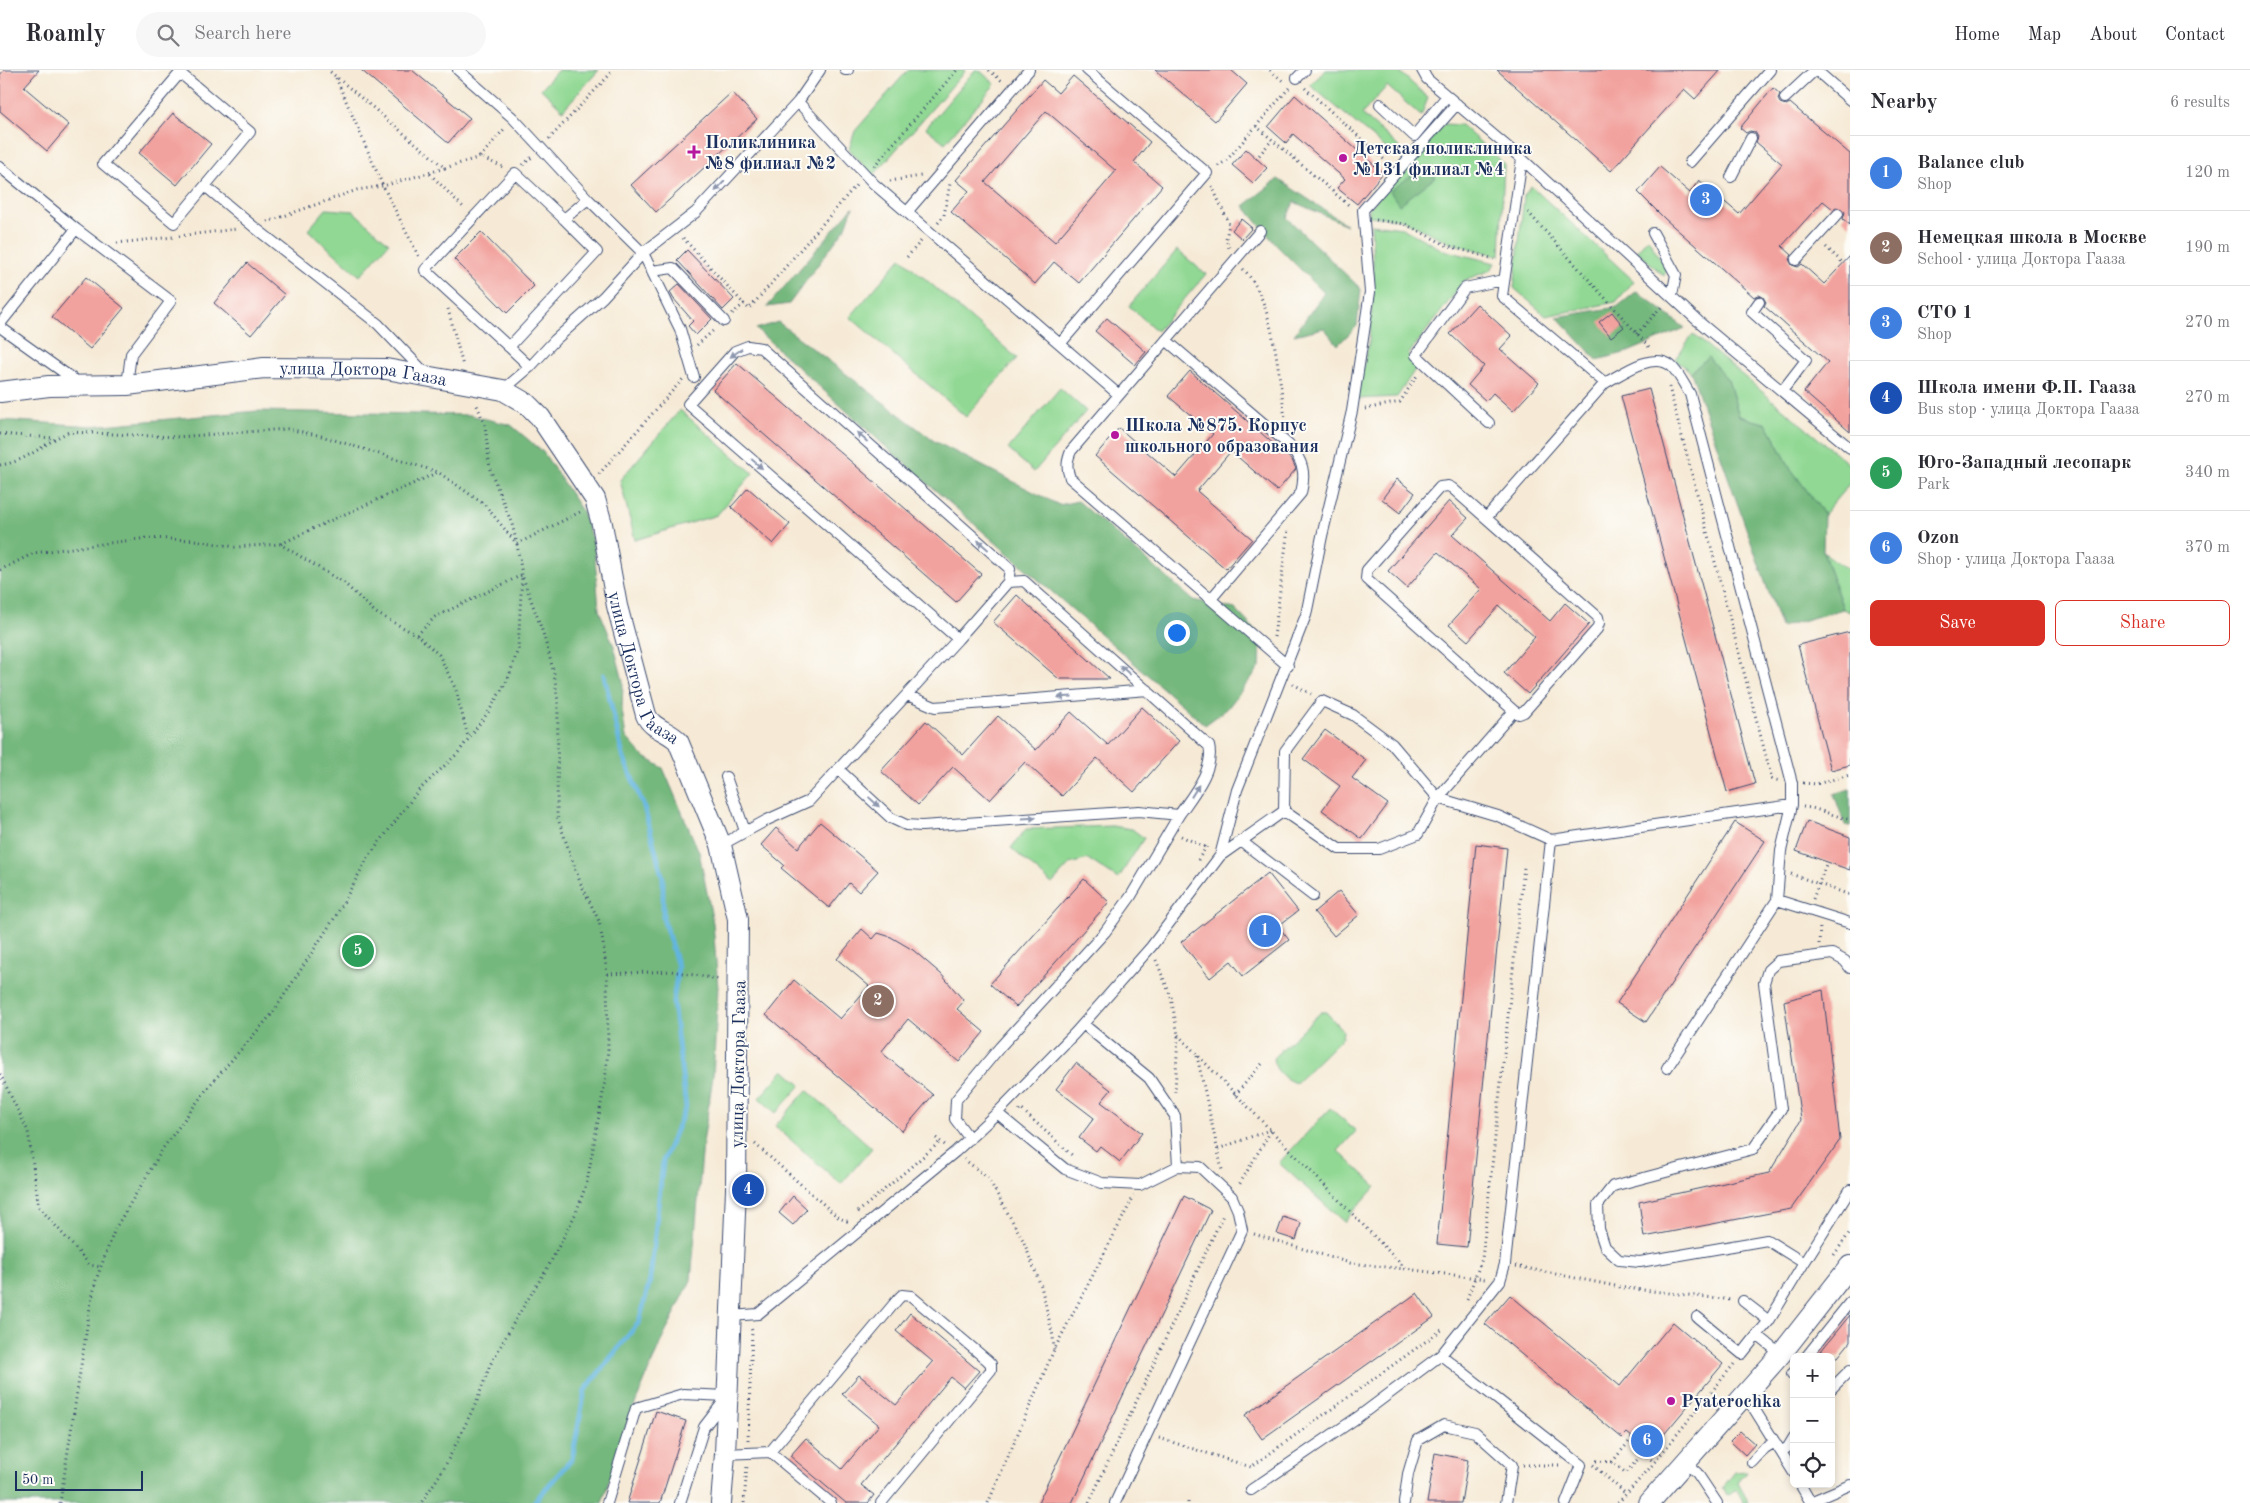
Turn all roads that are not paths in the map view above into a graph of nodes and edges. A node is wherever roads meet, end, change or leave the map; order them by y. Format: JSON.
{"nodes":[{"id":1,"x":458,"y":70,"type":"edge"},
{"id":2,"x":820,"y":70,"type":"edge"},
{"id":3,"x":1029,"y":70,"type":"edge"},
{"id":4,"x":1087,"y":70,"type":"edge"},
{"id":5,"x":1305,"y":70,"type":"edge"},
{"id":6,"x":1422,"y":70,"type":"edge"},
{"id":7,"x":1770,"y":70,"type":"edge"},
{"id":8,"x":1815,"y":70,"type":"edge"},
{"id":9,"x":1297,"y":78,"type":"road end"},
{"id":10,"x":1447,"y":96,"type":"junction"},
{"id":11,"x":1785,"y":98,"type":"dead end"},
{"id":12,"x":1850,"y":100,"type":"edge"},
{"id":13,"x":798,"y":102,"type":"junction"},
{"id":14,"x":1380,"y":104,"type":"dead end"},
{"id":15,"x":1456,"y":104,"type":"junction"},
{"id":16,"x":1751,"y":138,"type":"dead end"},
{"id":17,"x":1522,"y":159,"type":"junction"},
{"id":18,"x":1690,"y":162,"type":"dead end"},
{"id":19,"x":0,"y":167,"type":"edge"},
{"id":20,"x":1731,"y":177,"type":"dead end"},
{"id":21,"x":205,"y":186,"type":"junction"},
{"id":22,"x":588,"y":199,"type":"junction"},
{"id":23,"x":907,"y":212,"type":"junction"},
{"id":24,"x":1838,"y":214,"type":"dead end"},
{"id":25,"x":564,"y":219,"type":"junction"},
{"id":26,"x":76,"y":229,"type":"junction"},
{"id":27,"x":1260,"y":231,"type":"dead end"},
{"id":28,"x":1653,"y":233,"type":"dead end"},
{"id":29,"x":643,"y":253,"type":"junction"},
{"id":30,"x":1796,"y":260,"type":"dead end"},
{"id":31,"x":652,"y":271,"type":"junction"},
{"id":32,"x":1503,"y":280,"type":"junction"},
{"id":33,"x":1672,"y":295,"type":"junction"},
{"id":34,"x":1760,"y":302,"type":"dead end"},
{"id":35,"x":724,"y":321,"type":"dead end"},
{"id":36,"x":0,"y":325,"type":"edge"},
{"id":37,"x":1166,"y":340,"type":"junction"},
{"id":38,"x":1060,"y":344,"type":"junction"},
{"id":39,"x":509,"y":347,"type":"junction"},
{"id":40,"x":530,"y":367,"type":"junction"},
{"id":41,"x":693,"y":373,"type":"road end"},
{"id":42,"x":428,"y":376,"type":"junction"},
{"id":43,"x":1605,"y":383,"type":"junction"},
{"id":44,"x":127,"y":385,"type":"junction"},
{"id":45,"x":82,"y":386,"type":"junction"},
{"id":46,"x":503,"y":390,"type":"junction"},
{"id":47,"x":1782,"y":391,"type":"junction"},
{"id":48,"x":0,"y":392,"type":"edge"},
{"id":49,"x":1119,"y":395,"type":"junction"},
{"id":50,"x":1488,"y":423,"type":"dead end"},
{"id":51,"x":1850,"y":448,"type":"edge"},
{"id":52,"x":1486,"y":518,"type":"junction"},
{"id":53,"x":1008,"y":582,"type":"junction"},
{"id":54,"x":1211,"y":599,"type":"junction"},
{"id":55,"x":958,"y":639,"type":"junction"},
{"id":56,"x":1288,"y":666,"type":"junction"},
{"id":57,"x":1148,"y":690,"type":"junction"},
{"id":58,"x":907,"y":695,"type":"junction"},
{"id":59,"x":1514,"y":711,"type":"junction"},
{"id":60,"x":838,"y":769,"type":"junction"},
{"id":61,"x":726,"y":777,"type":"dead end"},
{"id":62,"x":1438,"y":798,"type":"junction"},
{"id":63,"x":1792,"y":805,"type":"junction"},
{"id":64,"x":1284,"y":811,"type":"junction"},
{"id":65,"x":1179,"y":815,"type":"junction"},
{"id":66,"x":745,"y":831,"type":"junction"},
{"id":67,"x":1551,"y":840,"type":"junction"},
{"id":68,"x":1241,"y":842,"type":"junction"},
{"id":69,"x":721,"y":845,"type":"junction"},
{"id":70,"x":1220,"y":856,"type":"junction"},
{"id":71,"x":1313,"y":896,"type":"dead end"},
{"id":72,"x":1777,"y":900,"type":"junction"},
{"id":73,"x":1850,"y":923,"type":"edge"},
{"id":74,"x":1850,"y":968,"type":"edge"},
{"id":75,"x":1083,"y":1024,"type":"junction"},
{"id":76,"x":1667,"y":1068,"type":"dead end"},
{"id":77,"x":998,"y":1113,"type":"junction"},
{"id":78,"x":970,"y":1139,"type":"junction"},
{"id":79,"x":1178,"y":1166,"type":"junction"},
{"id":80,"x":1850,"y":1190,"type":"edge"},
{"id":81,"x":1804,"y":1263,"type":"junction"},
{"id":82,"x":1850,"y":1266,"type":"edge"},
{"id":83,"x":1743,"y":1301,"type":"road end"},
{"id":84,"x":1850,"y":1302,"type":"edge"},
{"id":85,"x":731,"y":1316,"type":"junction"},
{"id":86,"x":1697,"y":1316,"type":"dead end"},
{"id":87,"x":1769,"y":1320,"type":"junction"},
{"id":88,"x":1757,"y":1335,"type":"junction"},
{"id":89,"x":1809,"y":1353,"type":"edge"},
{"id":90,"x":1781,"y":1354,"type":"junction"},
{"id":91,"x":1442,"y":1355,"type":"junction"},
{"id":92,"x":1850,"y":1370,"type":"edge"},
{"id":93,"x":1835,"y":1385,"type":"edge"},
{"id":94,"x":727,"y":1396,"type":"junction"},
{"id":95,"x":1744,"y":1397,"type":"junction"},
{"id":96,"x":1775,"y":1442,"type":"junction"},
{"id":97,"x":1790,"y":1443,"type":"edge"},
{"id":98,"x":770,"y":1452,"type":"junction"},
{"id":99,"x":1781,"y":1452,"type":"junction"},
{"id":100,"x":725,"y":1454,"type":"junction"},
{"id":101,"x":1685,"y":1462,"type":"junction"},
{"id":102,"x":1752,"y":1462,"type":"dead end"},
{"id":103,"x":1790,"y":1467,"type":"edge"},
{"id":104,"x":1850,"y":1485,"type":"edge"},
{"id":105,"x":1802,"y":1488,"type":"edge"},
{"id":106,"x":1251,"y":1490,"type":"dead end"},
{"id":107,"x":607,"y":1503,"type":"edge"},
{"id":108,"x":680,"y":1503,"type":"edge"},
{"id":109,"x":721,"y":1503,"type":"edge"},
{"id":110,"x":831,"y":1503,"type":"edge"},
{"id":111,"x":881,"y":1503,"type":"edge"},
{"id":112,"x":1115,"y":1503,"type":"edge"},
{"id":113,"x":1404,"y":1503,"type":"edge"},
{"id":114,"x":1506,"y":1503,"type":"edge"},
{"id":115,"x":1566,"y":1503,"type":"edge"},
{"id":116,"x":1649,"y":1503,"type":"edge"},
{"id":117,"x":1717,"y":1503,"type":"edge"},
{"id":118,"x":1810,"y":1503,"type":"edge"}],
"edges":[{"from":1,"to":22,"type":"lane"},
{"from":2,"to":13,"type":"lane"},
{"from":3,"to":23,"type":"lane"},
{"from":4,"to":38,"type":"lane"},
{"from":5,"to":9,"type":"lane"},
{"from":6,"to":10,"type":"lane"},
{"from":7,"to":18,"type":"lane"},
{"from":8,"to":11,"type":"lane"},
{"from":8,"to":12,"type":"lane"},
{"from":10,"to":14,"type":"lane"},
{"from":10,"to":15,"type":"lane"},
{"from":13,"to":23,"type":"lane"},
{"from":13,"to":29,"type":"lane","one_way":true},
{"from":15,"to":17,"type":"lane"},
{"from":15,"to":56,"type":"lane"},
{"from":16,"to":20,"type":"lane"},
{"from":17,"to":32,"type":"lane"},
{"from":17,"to":33,"type":"lane"},
{"from":19,"to":26,"type":"lane"},
{"from":21,"to":21,"type":"lane"},
{"from":21,"to":42,"type":"lane"},
{"from":22,"to":25,"type":"lane"},
{"from":22,"to":29,"type":"lane"},
{"from":23,"to":38,"type":"lane"},
{"from":24,"to":30,"type":"lane"},
{"from":25,"to":39,"type":"lane"},
{"from":25,"to":39,"type":"lane"},
{"from":26,"to":36,"type":"lane"},
{"from":26,"to":44,"type":"lane"},
{"from":27,"to":37,"type":"lane"},
{"from":28,"to":33,"type":"lane"},
{"from":29,"to":31,"type":"lane"},
{"from":29,"to":40,"type":"lane"},
{"from":31,"to":35,"type":"lane"},
{"from":31,"to":41,"type":"lane"},
{"from":32,"to":43,"type":"lane"},
{"from":32,"to":50,"type":"lane"},
{"from":33,"to":47,"type":"lane"},
{"from":34,"to":47,"type":"lane"},
{"from":36,"to":45,"type":"lane"},
{"from":37,"to":49,"type":"lane"},
{"from":37,"to":54,"type":"lane"},
{"from":38,"to":49,"type":"lane"},
{"from":39,"to":40,"type":"lane"},
{"from":40,"to":46,"type":"lane"},
{"from":42,"to":44,"type":"street","name":"улица Доктора Гааза"},
{"from":42,"to":46,"type":"street","name":"улица Доктора Гааза"},
{"from":43,"to":52,"type":"lane"},
{"from":43,"to":63,"type":"lane"},
{"from":44,"to":45,"type":"street","name":"улица Доктора Гааза"},
{"from":45,"to":48,"type":"street","name":"улица Доктора Гааза"},
{"from":46,"to":69,"type":"street","name":"улица Доктора Гааза"},
{"from":47,"to":51,"type":"lane"},
{"from":49,"to":54,"type":"lane"},
{"from":52,"to":59,"type":"lane"},
{"from":52,"to":59,"type":"lane"},
{"from":53,"to":55,"type":"lane"},
{"from":53,"to":55,"type":"lane","one_way":true},
{"from":57,"to":53,"type":"lane","one_way":true},
{"from":54,"to":56,"type":"lane"},
{"from":55,"to":58,"type":"lane"},
{"from":56,"to":70,"type":"lane"},
{"from":57,"to":58,"type":"lane","one_way":true},
{"from":65,"to":57,"type":"lane","one_way":true},
{"from":58,"to":60,"type":"lane"},
{"from":59,"to":62,"type":"lane"},
{"from":60,"to":65,"type":"lane","one_way":true},
{"from":60,"to":66,"type":"lane"},
{"from":61,"to":66,"type":"lane"},
{"from":62,"to":64,"type":"lane"},
{"from":62,"to":64,"type":"lane"},
{"from":62,"to":67,"type":"lane"},
{"from":63,"to":67,"type":"lane"},
{"from":63,"to":72,"type":"lane"},
{"from":64,"to":68,"type":"lane"},
{"from":65,"to":78,"type":"lane"},
{"from":66,"to":69,"type":"lane"},
{"from":67,"to":91,"type":"lane"},
{"from":68,"to":70,"type":"lane"},
{"from":68,"to":71,"type":"lane"},
{"from":69,"to":85,"type":"street","name":"улица Доктора Гааза"},
{"from":70,"to":75,"type":"lane"},
{"from":72,"to":73,"type":"lane"},
{"from":72,"to":76,"type":"lane"},
{"from":74,"to":81,"type":"lane"},
{"from":75,"to":77,"type":"lane"},
{"from":75,"to":79,"type":"lane"},
{"from":77,"to":78,"type":"lane"},
{"from":77,"to":79,"type":"lane"},
{"from":78,"to":85,"type":"lane"},
{"from":79,"to":112,"type":"lane"},
{"from":80,"to":81,"type":"lane"},
{"from":81,"to":87,"type":"lane"},
{"from":82,"to":90,"type":"street"},
{"from":83,"to":87,"type":"lane"},
{"from":84,"to":89,"type":"lane"},
{"from":85,"to":94,"type":"street","name":"улица Доктора Гааза"},
{"from":86,"to":88,"type":"lane"},
{"from":87,"to":88,"type":"lane"},
{"from":88,"to":90,"type":"lane"},
{"from":90,"to":95,"type":"street"},
{"from":91,"to":106,"type":"lane"},
{"from":91,"to":115,"type":"lane"},
{"from":92,"to":93,"type":"lane"},
{"from":94,"to":100,"type":"street","name":"улица Доктора Гааза"},
{"from":94,"to":107,"type":"lane"},
{"from":94,"to":108,"type":"lane"},
{"from":95,"to":96,"type":"lane"},
{"from":95,"to":101,"type":"street"},
{"from":96,"to":99,"type":"lane"},
{"from":96,"to":102,"type":"lane"},
{"from":97,"to":99,"type":"lane"},
{"from":98,"to":100,"type":"lane"},
{"from":98,"to":110,"type":"lane"},
{"from":98,"to":111,"type":"lane"},
{"from":99,"to":103,"type":"lane"},
{"from":100,"to":109,"type":"street","name":"улица Доктора Гааза"},
{"from":101,"to":116,"type":"street"},
{"from":101,"to":117,"type":"lane"},
{"from":104,"to":118,"type":"lane"},
{"from":105,"to":118,"type":"lane"},
{"from":113,"to":114,"type":"lane"}]}
